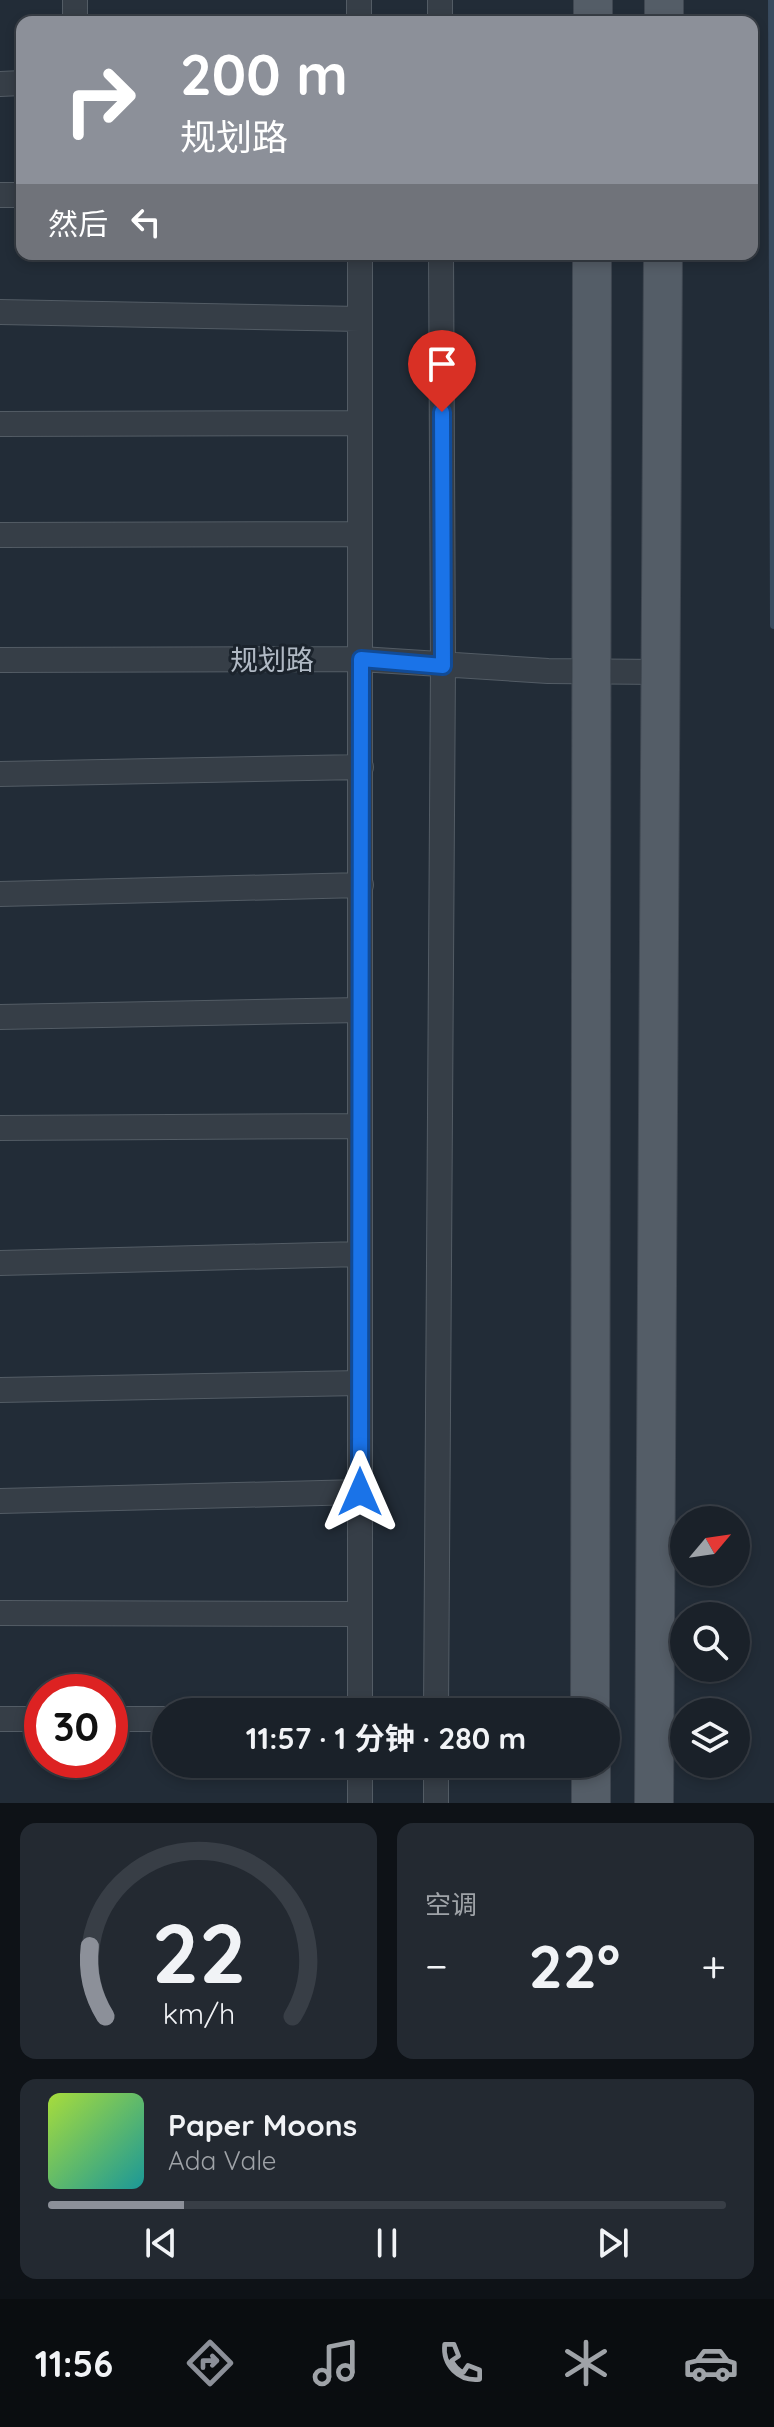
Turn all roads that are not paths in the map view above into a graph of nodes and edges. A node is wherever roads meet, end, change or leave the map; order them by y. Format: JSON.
{"nodes":[{"id":1,"x":360,"y":260,"type":"edge"},
{"id":2,"x":441,"y":260,"type":"edge"},
{"id":3,"x":592,"y":260,"type":"edge"},
{"id":4,"x":663,"y":260,"type":"edge"},
{"id":5,"x":0,"y":312,"type":"edge"},
{"id":6,"x":360,"y":319,"type":"junction"},
{"id":7,"x":360,"y":423,"type":"junction"},
{"id":8,"x":0,"y":424,"type":"edge"},
{"id":9,"x":360,"y":534,"type":"junction"},
{"id":10,"x":0,"y":535,"type":"edge"},
{"id":11,"x":361,"y":659,"type":"junction"},
{"id":12,"x":0,"y":660,"type":"edge"},
{"id":13,"x":443,"y":666,"type":"junction"},
{"id":14,"x":591,"y":672,"type":"junction"},
{"id":15,"x":660,"y":672,"type":"junction"},
{"id":16,"x":361,"y":767,"type":"junction"},
{"id":17,"x":0,"y":774,"type":"edge"},
{"id":18,"x":361,"y":885,"type":"junction"},
{"id":19,"x":0,"y":894,"type":"edge"},
{"id":20,"x":360,"y":1010,"type":"junction"},
{"id":21,"x":0,"y":1017,"type":"edge"},
{"id":22,"x":360,"y":1126,"type":"junction"},
{"id":23,"x":0,"y":1128,"type":"edge"},
{"id":24,"x":360,"y":1254,"type":"junction"},
{"id":25,"x":0,"y":1263,"type":"edge"},
{"id":26,"x":360,"y":1383,"type":"junction"},
{"id":27,"x":0,"y":1390,"type":"edge"},
{"id":28,"x":360,"y":1492,"type":"junction"},
{"id":29,"x":0,"y":1501,"type":"edge"},
{"id":30,"x":0,"y":1613,"type":"edge"},
{"id":31,"x":360,"y":1614,"type":"junction"},
{"id":32,"x":360,"y":1698,"type":"edge"},
{"id":33,"x":436,"y":1698,"type":"edge"},
{"id":34,"x":590,"y":1698,"type":"edge"},
{"id":35,"x":0,"y":1719,"type":"edge"},
{"id":36,"x":24,"y":1719,"type":"edge"},
{"id":37,"x":128,"y":1719,"type":"edge"},
{"id":38,"x":152,"y":1719,"type":"edge"},
{"id":39,"x":360,"y":1778,"type":"edge"},
{"id":40,"x":436,"y":1778,"type":"edge"},
{"id":41,"x":591,"y":1778,"type":"edge"},
{"id":42,"x":360,"y":1803,"type":"edge"},
{"id":43,"x":436,"y":1803,"type":"edge"},
{"id":44,"x":591,"y":1803,"type":"edge"},
{"id":45,"x":654,"y":1803,"type":"edge"}],
"edges":[{"from":1,"to":6,"type":"street"},
{"from":2,"to":13,"type":"street"},
{"from":3,"to":14,"type":"main road"},
{"from":4,"to":15,"type":"main road"},
{"from":5,"to":6,"type":"street"},
{"from":6,"to":7,"type":"street"},
{"from":7,"to":8,"type":"street"},
{"from":7,"to":9,"type":"street"},
{"from":9,"to":10,"type":"street"},
{"from":9,"to":11,"type":"street"},
{"from":11,"to":12,"type":"street","name":"规划路"},
{"from":11,"to":13,"type":"street","name":"规划路"},
{"from":11,"to":16,"type":"street"},
{"from":13,"to":14,"type":"street","name":"规划路"},
{"from":13,"to":33,"type":"street"},
{"from":14,"to":15,"type":"street","name":"规划路"},
{"from":14,"to":34,"type":"main road"},
{"from":15,"to":45,"type":"main road"},
{"from":16,"to":17,"type":"street"},
{"from":16,"to":18,"type":"street"},
{"from":18,"to":19,"type":"street"},
{"from":18,"to":20,"type":"street"},
{"from":20,"to":21,"type":"street"},
{"from":20,"to":22,"type":"street"},
{"from":22,"to":23,"type":"street"},
{"from":22,"to":24,"type":"street"},
{"from":24,"to":25,"type":"street"},
{"from":24,"to":26,"type":"street"},
{"from":26,"to":27,"type":"street"},
{"from":26,"to":28,"type":"street"},
{"from":28,"to":29,"type":"street"},
{"from":28,"to":31,"type":"street"},
{"from":30,"to":31,"type":"street"},
{"from":31,"to":32,"type":"street"},
{"from":35,"to":36,"type":"street"},
{"from":37,"to":38,"type":"street"},
{"from":39,"to":42,"type":"street"},
{"from":40,"to":43,"type":"street"},
{"from":41,"to":44,"type":"main road"}]}
